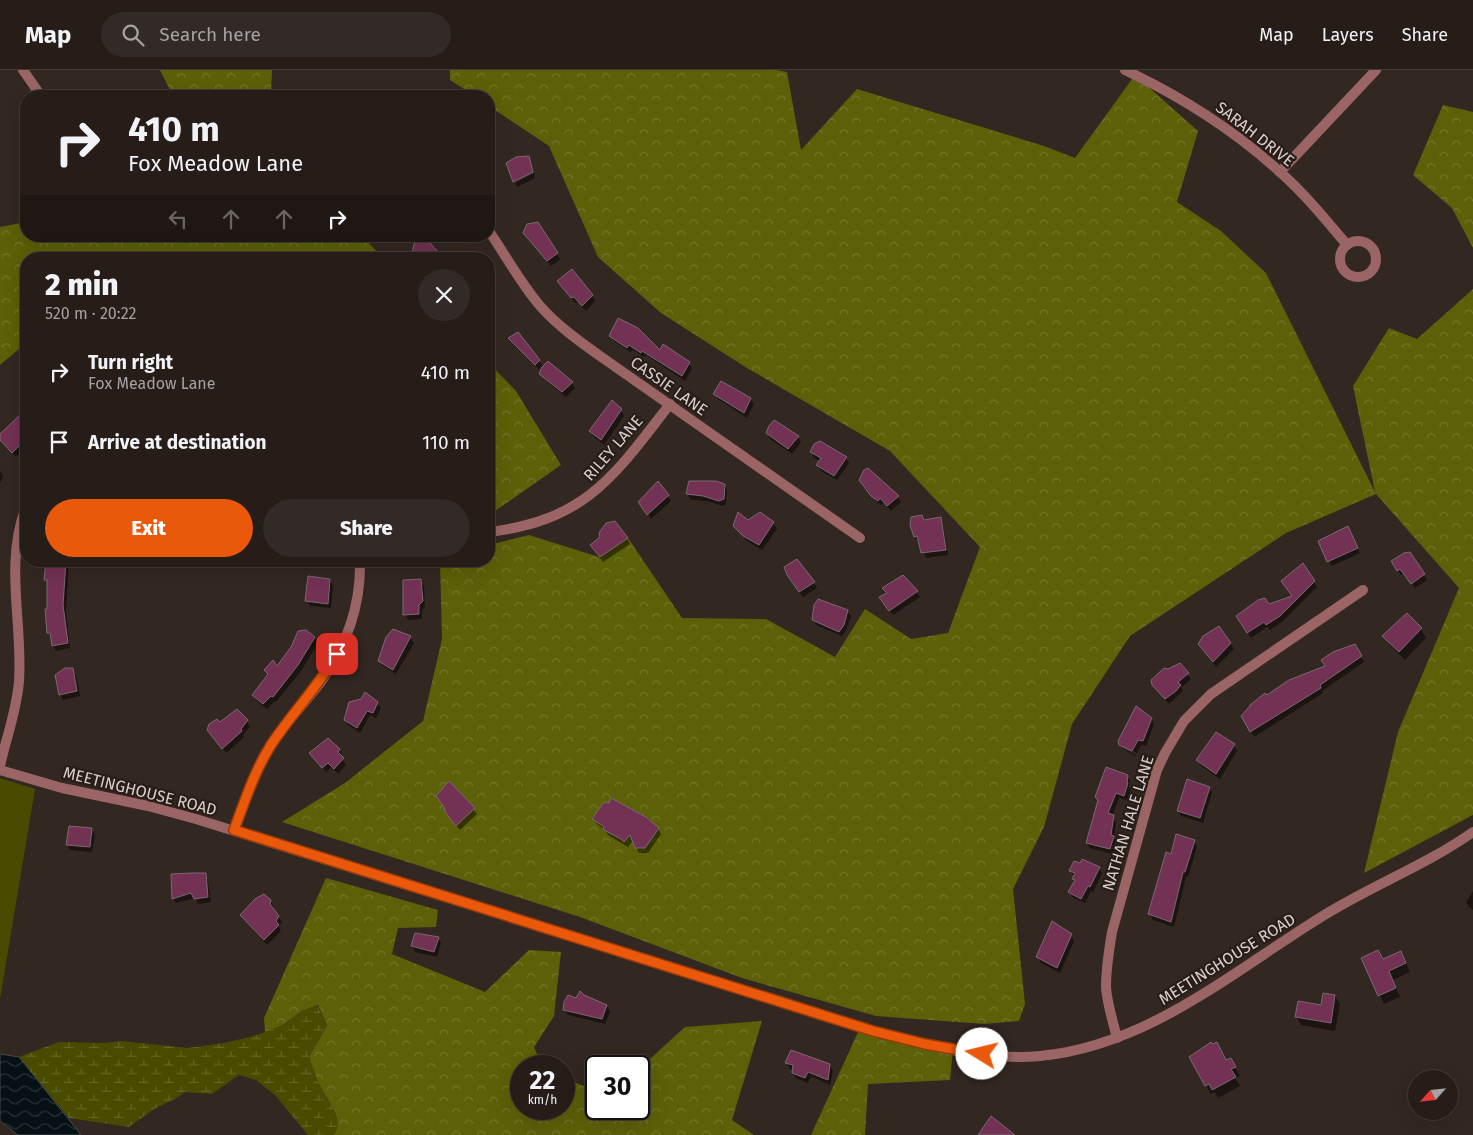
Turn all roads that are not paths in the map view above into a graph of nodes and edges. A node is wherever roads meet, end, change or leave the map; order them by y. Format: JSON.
{"nodes":[{"id":1,"x":23,"y":70,"type":"edge"},
{"id":2,"x":1126,"y":70,"type":"edge"},
{"id":3,"x":1376,"y":70,"type":"edge"},
{"id":4,"x":36,"y":90,"type":"edge"},
{"id":5,"x":1280,"y":172,"type":"junction"},
{"id":6,"x":495,"y":240,"type":"edge"},
{"id":7,"x":1347,"y":245,"type":"dead end"},
{"id":8,"x":670,"y":404,"type":"junction"},
{"id":9,"x":20,"y":525,"type":"edge"},
{"id":10,"x":495,"y":531,"type":"edge"},
{"id":11,"x":860,"y":538,"type":"dead end"},
{"id":12,"x":360,"y":567,"type":"edge"},
{"id":13,"x":1363,"y":590,"type":"dead end"},
{"id":14,"x":0,"y":768,"type":"edge"},
{"id":15,"x":234,"y":830,"type":"junction"},
{"id":16,"x":1473,"y":832,"type":"edge"},
{"id":17,"x":1117,"y":1038,"type":"junction"}],
"edges":[{"from":1,"to":4,"type":"street"},
{"from":2,"to":5,"type":"street","name":"SARAH DRIVE"},
{"from":3,"to":5,"type":"street"},
{"from":5,"to":7,"type":"street","name":"SARAH DRIVE"},
{"from":6,"to":8,"type":"street","name":"CASSIE LANE"},
{"from":8,"to":10,"type":"street","name":"RILEY LANE"},
{"from":8,"to":11,"type":"street","name":"CASSIE LANE"},
{"from":9,"to":14,"type":"street"},
{"from":12,"to":15,"type":"street"},
{"from":13,"to":17,"type":"street","name":"NATHAN HALE LANE"},
{"from":14,"to":15,"type":"street","name":"MEETINGHOUSE ROAD"},
{"from":15,"to":17,"type":"street","name":"MEETINGHOUSE ROAD"},
{"from":16,"to":17,"type":"street","name":"MEETINGHOUSE ROAD"}]}
